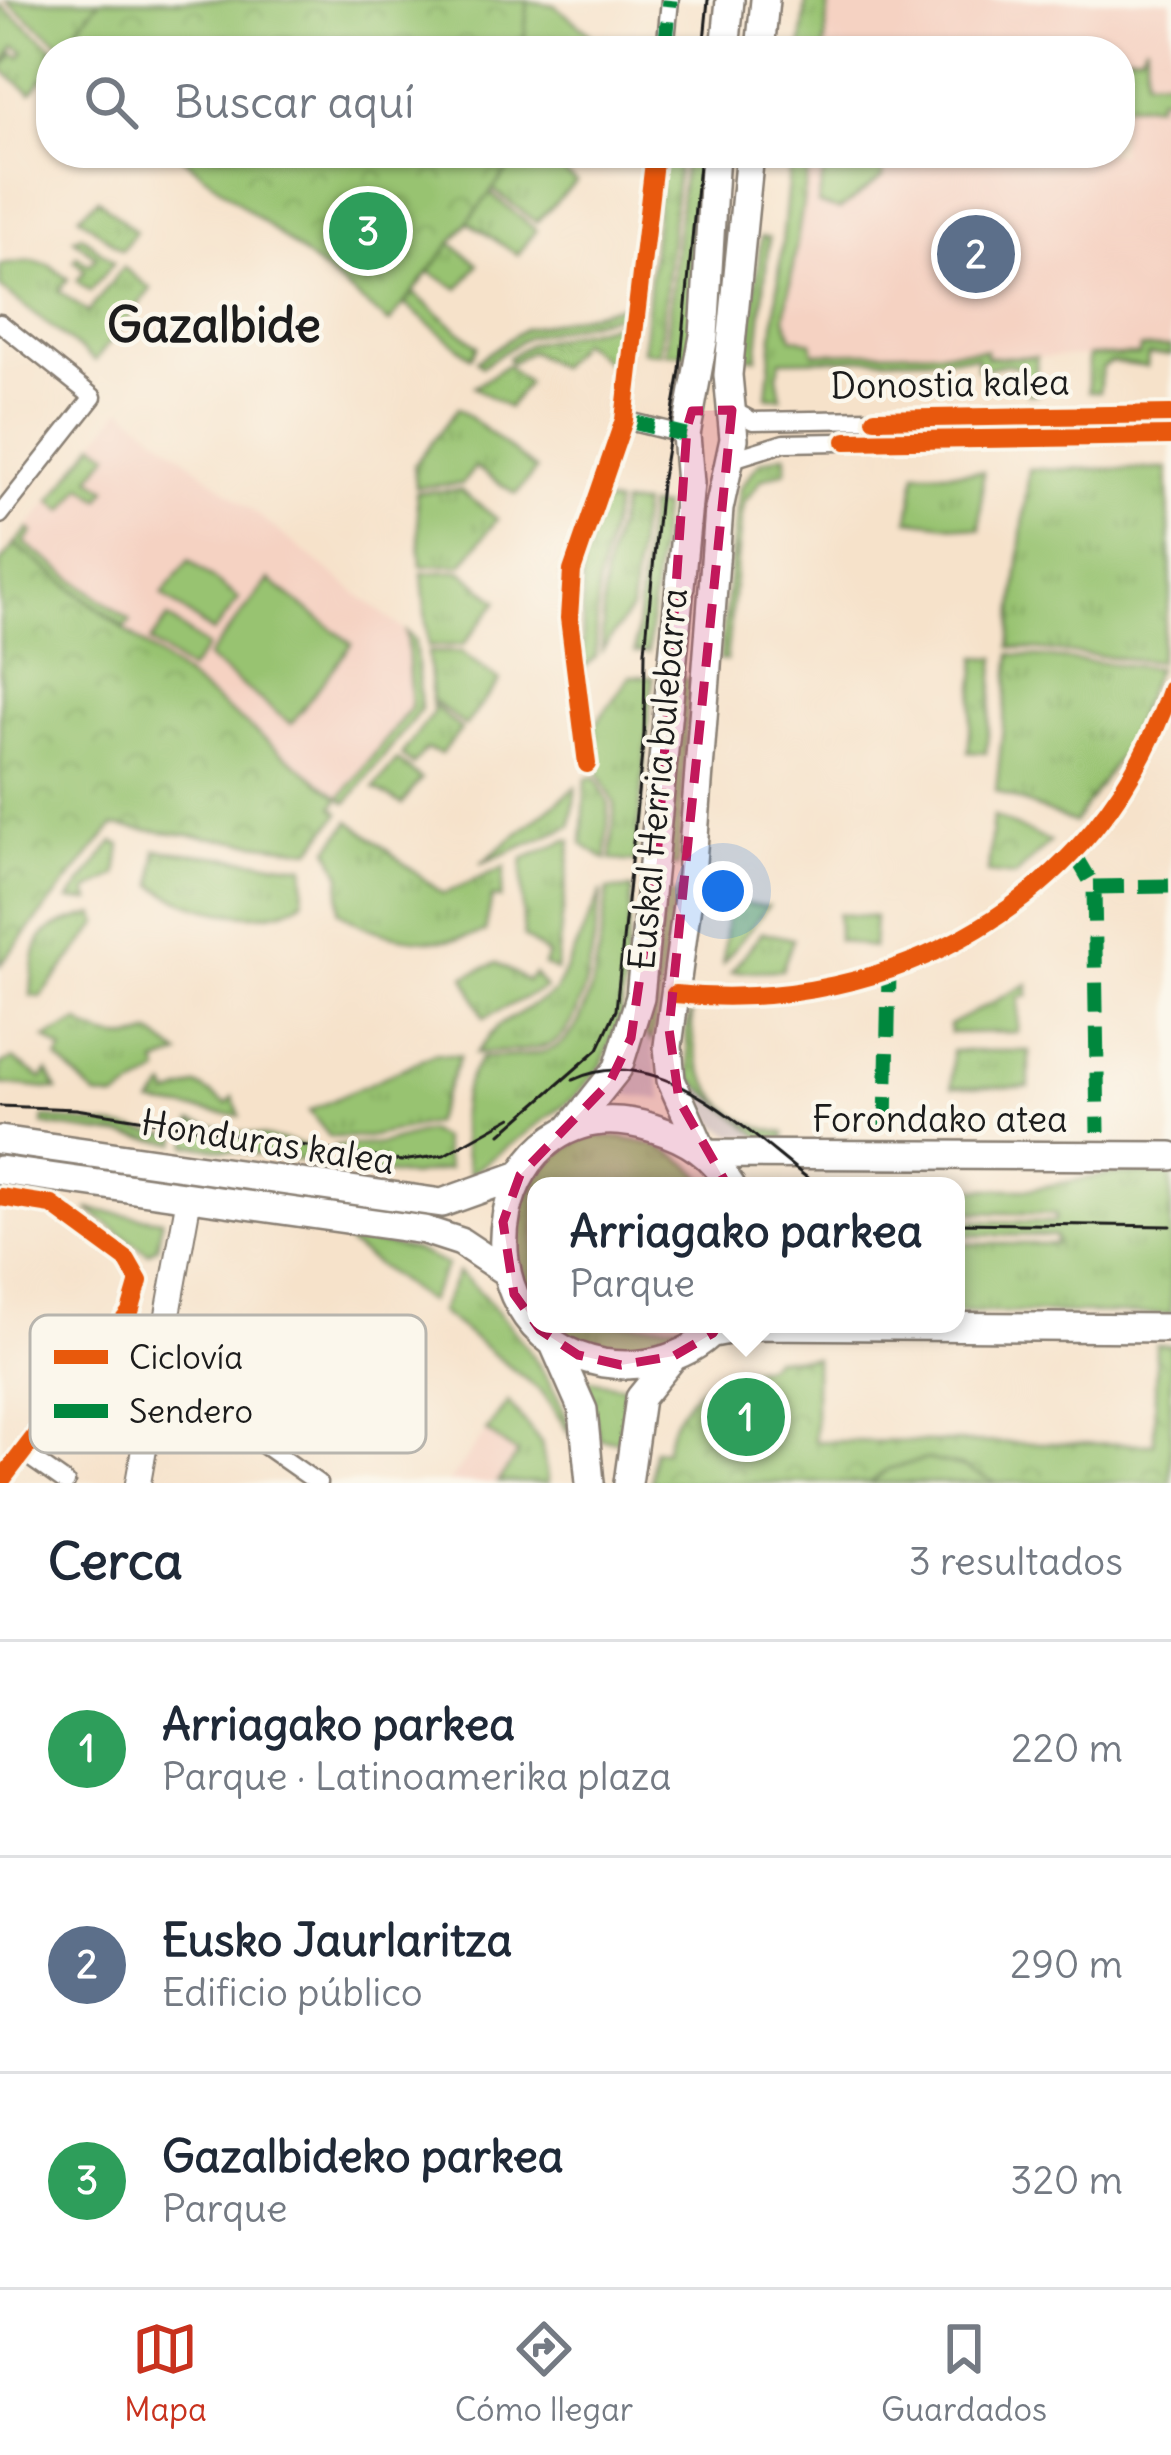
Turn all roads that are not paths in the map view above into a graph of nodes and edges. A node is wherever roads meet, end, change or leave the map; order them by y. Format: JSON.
{"nodes":[{"id":1,"x":670,"y":0,"type":"edge"},
{"id":2,"x":730,"y":0,"type":"edge"},
{"id":3,"x":765,"y":0,"type":"edge"},
{"id":4,"x":666,"y":36,"type":"edge"},
{"id":5,"x":726,"y":36,"type":"edge"},
{"id":6,"x":761,"y":36,"type":"edge"},
{"id":7,"x":653,"y":168,"type":"edge"},
{"id":8,"x":714,"y":168,"type":"edge"},
{"id":9,"x":749,"y":168,"type":"edge"},
{"id":10,"x":0,"y":323,"type":"edge"},
{"id":11,"x":732,"y":410,"type":"junction"},
{"id":12,"x":1171,"y":414,"type":"edge"},
{"id":13,"x":624,"y":420,"type":"junction"},
{"id":14,"x":689,"y":423,"type":"junction"},
{"id":15,"x":1171,"y":436,"type":"edge"},
{"id":16,"x":729,"y":460,"type":"junction"},
{"id":17,"x":0,"y":514,"type":"edge"},
{"id":18,"x":1171,"y":688,"type":"edge"},
{"id":19,"x":587,"y":764,"type":"dead end"},
{"id":20,"x":675,"y":994,"type":"junction"},
{"id":21,"x":571,"y":1127,"type":"junction"},
{"id":22,"x":0,"y":1140,"type":"edge"},
{"id":23,"x":705,"y":1152,"type":"junction"},
{"id":24,"x":1171,"y":1156,"type":"edge"},
{"id":25,"x":0,"y":1170,"type":"edge"},
{"id":26,"x":520,"y":1174,"type":"junction"},
{"id":27,"x":724,"y":1177,"type":"edge"},
{"id":28,"x":0,"y":1197,"type":"edge"},
{"id":29,"x":189,"y":1197,"type":"junction"},
{"id":30,"x":506,"y":1272,"type":"junction"},
{"id":31,"x":128,"y":1315,"type":"edge"},
{"id":32,"x":168,"y":1315,"type":"edge"},
{"id":33,"x":527,"y":1315,"type":"edge"},
{"id":34,"x":965,"y":1327,"type":"edge"},
{"id":35,"x":1171,"y":1328,"type":"edge"},
{"id":36,"x":544,"y":1333,"type":"edge"},
{"id":37,"x":709,"y":1333,"type":"edge"},
{"id":38,"x":553,"y":1342,"type":"junction"},
{"id":39,"x":674,"y":1356,"type":"junction"},
{"id":40,"x":30,"y":1442,"type":"edge"},
{"id":41,"x":22,"y":1452,"type":"junction"},
{"id":42,"x":143,"y":1453,"type":"edge"},
{"id":43,"x":275,"y":1453,"type":"edge"},
{"id":44,"x":0,"y":1482,"type":"edge"},
{"id":45,"x":67,"y":1483,"type":"edge"},
{"id":46,"x":138,"y":1483,"type":"edge"},
{"id":47,"x":318,"y":1483,"type":"edge"},
{"id":48,"x":590,"y":1483,"type":"edge"},
{"id":49,"x":628,"y":1483,"type":"edge"}],
"edges":[{"from":1,"to":4,"type":"street"},
{"from":2,"to":5,"type":"main road"},
{"from":3,"to":6,"type":"main road"},
{"from":7,"to":13,"type":"street"},
{"from":8,"to":14,"type":"main road","name":"Euskal Herria bulebarra"},
{"from":9,"to":11,"type":"main road","name":"Euskal Herria bulebarra"},
{"from":10,"to":17,"type":"street"},
{"from":11,"to":12,"type":"street","name":"Donostia kalea"},
{"from":11,"to":14,"type":"main road"},
{"from":11,"to":16,"type":"main road","name":"Euskal Herria bulebarra"},
{"from":13,"to":14,"type":"street"},
{"from":13,"to":19,"type":"street"},
{"from":14,"to":21,"type":"main road","name":"Euskal Herria bulebarra"},
{"from":15,"to":16,"type":"street","name":"Donostia kalea"},
{"from":16,"to":20,"type":"main road","name":"Euskal Herria bulebarra"},
{"from":18,"to":20,"type":"street"},
{"from":20,"to":23,"type":"main road","name":"Euskal Herria bulebarra"},
{"from":21,"to":23,"type":"main road"},
{"from":21,"to":26,"type":"main road","name":"Euskal Herria bulebarra"},
{"from":22,"to":26,"type":"main road","name":"Honduras kalea"},
{"from":23,"to":24,"type":"main road","name":"Forondako atea"},
{"from":23,"to":27,"type":"main road","name":"Euskal Herria bulebarra"},
{"from":25,"to":29,"type":"main road","name":"Honduras kalea"},
{"from":26,"to":30,"type":"main road"},
{"from":28,"to":31,"type":"street"},
{"from":29,"to":30,"type":"main road","name":"Honduras kalea"},
{"from":29,"to":32,"type":"street"},
{"from":30,"to":33,"type":"main road"},
{"from":34,"to":35,"type":"main road"},
{"from":36,"to":38,"type":"main road"},
{"from":37,"to":39,"type":"main road"},
{"from":38,"to":39,"type":"main road"},
{"from":38,"to":48,"type":"main road"},
{"from":39,"to":49,"type":"main road"},
{"from":40,"to":41,"type":"street"},
{"from":41,"to":44,"type":"street"},
{"from":41,"to":45,"type":"street"},
{"from":42,"to":46,"type":"street"},
{"from":43,"to":47,"type":"street"}]}
